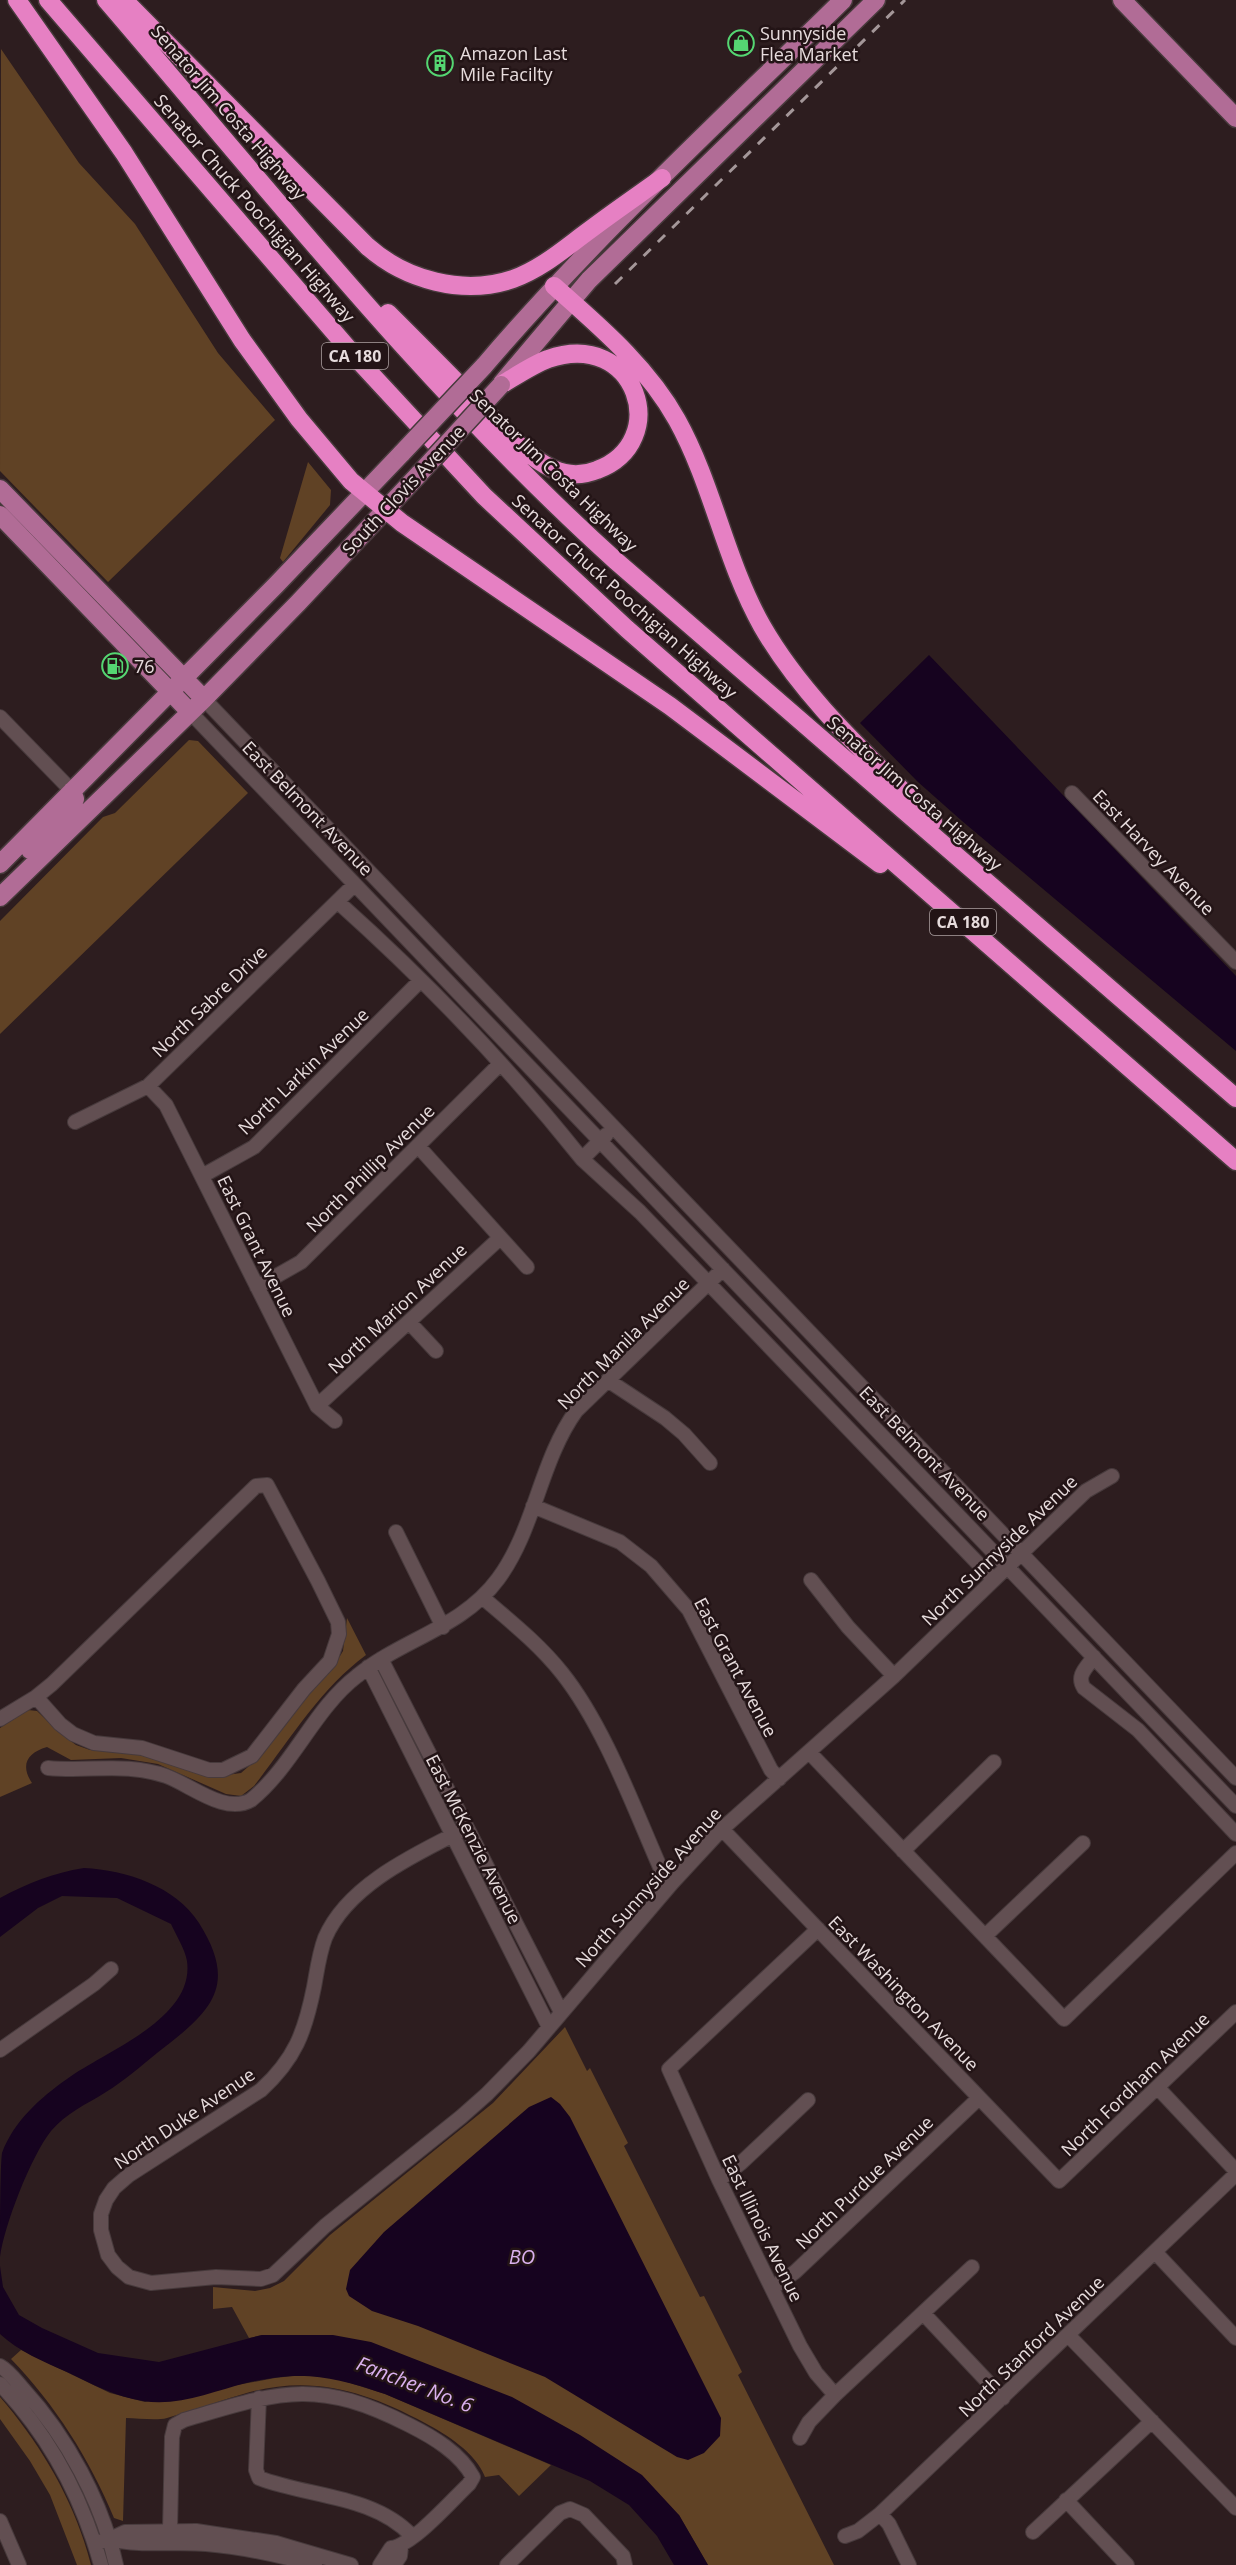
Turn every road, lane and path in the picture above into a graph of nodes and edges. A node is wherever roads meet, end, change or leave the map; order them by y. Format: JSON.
{"nodes":[{"id":1,"x":17,"y":0,"type":"edge"},
{"id":2,"x":48,"y":0,"type":"edge"},
{"id":3,"x":106,"y":0,"type":"edge"},
{"id":4,"x":124,"y":0,"type":"edge"},
{"id":5,"x":843,"y":0,"type":"edge"},
{"id":6,"x":876,"y":0,"type":"edge"},
{"id":7,"x":1122,"y":0,"type":"edge"},
{"id":8,"x":735,"y":106,"type":"junction"},
{"id":9,"x":1236,"y":118,"type":"edge"},
{"id":10,"x":662,"y":178,"type":"junction"},
{"id":11,"x":276,"y":198,"type":"junction"},
{"id":12,"x":640,"y":230,"type":"junction"},
{"id":13,"x":554,"y":286,"type":"junction"},
{"id":14,"x":571,"y":300,"type":"junction"},
{"id":15,"x":501,"y":385,"type":"junction"},
{"id":16,"x":0,"y":489,"type":"edge"},
{"id":17,"x":364,"y":493,"type":"junction"},
{"id":18,"x":385,"y":511,"type":"junction"},
{"id":19,"x":0,"y":515,"type":"edge"},
{"id":20,"x":177,"y":685,"type":"junction"},
{"id":21,"x":204,"y":699,"type":"junction"},
{"id":22,"x":190,"y":712,"type":"junction"},
{"id":23,"x":0,"y":717,"type":"edge"},
{"id":24,"x":72,"y":791,"type":"junction"},
{"id":25,"x":1072,"y":793,"type":"dead end"},
{"id":26,"x":26,"y":837,"type":"junction"},
{"id":27,"x":0,"y":864,"type":"edge"},
{"id":28,"x":354,"y":885,"type":"junction"},
{"id":29,"x":1,"y":891,"type":"edge"},
{"id":30,"x":338,"y":902,"type":"junction"},
{"id":31,"x":1026,"y":917,"type":"junction"},
{"id":32,"x":999,"y":953,"type":"junction"},
{"id":33,"x":1236,"y":962,"type":"edge"},
{"id":34,"x":420,"y":981,"type":"junction"},
{"id":35,"x":500,"y":1064,"type":"junction"},
{"id":36,"x":148,"y":1086,"type":"junction"},
{"id":37,"x":1236,"y":1098,"type":"edge"},
{"id":38,"x":75,"y":1122,"type":"dead end"},
{"id":39,"x":614,"y":1128,"type":"junction"},
{"id":40,"x":601,"y":1141,"type":"junction"},
{"id":41,"x":418,"y":1146,"type":"junction"},
{"id":42,"x":582,"y":1159,"type":"junction"},
{"id":43,"x":1236,"y":1161,"type":"edge"},
{"id":44,"x":202,"y":1176,"type":"junction"},
{"id":45,"x":500,"y":1238,"type":"junction"},
{"id":46,"x":527,"y":1267,"type":"dead end"},
{"id":47,"x":723,"y":1269,"type":"junction"},
{"id":48,"x":708,"y":1283,"type":"junction"},
{"id":49,"x":257,"y":1287,"type":"junction"},
{"id":50,"x":409,"y":1322,"type":"junction"},
{"id":51,"x":436,"y":1351,"type":"dead end"},
{"id":52,"x":609,"y":1381,"type":"junction"},
{"id":53,"x":317,"y":1406,"type":"junction"},
{"id":54,"x":335,"y":1421,"type":"dead end"},
{"id":55,"x":710,"y":1463,"type":"dead end"},
{"id":56,"x":1112,"y":1476,"type":"dead end"},
{"id":57,"x":533,"y":1506,"type":"junction"},
{"id":58,"x":396,"y":1532,"type":"dead end"},
{"id":59,"x":1021,"y":1553,"type":"junction"},
{"id":60,"x":1008,"y":1565,"type":"junction"},
{"id":61,"x":993,"y":1579,"type":"junction"},
{"id":62,"x":811,"y":1580,"type":"dead end"},
{"id":63,"x":482,"y":1598,"type":"junction"},
{"id":64,"x":443,"y":1627,"type":"junction"},
{"id":65,"x":1094,"y":1658,"type":"junction"},
{"id":66,"x":381,"y":1659,"type":"junction"},
{"id":67,"x":368,"y":1667,"type":"junction"},
{"id":68,"x":894,"y":1676,"type":"junction"},
{"id":69,"x":36,"y":1697,"type":"junction"},
{"id":70,"x":0,"y":1719,"type":"edge"},
{"id":71,"x":1168,"y":1734,"type":"junction"},
{"id":72,"x":809,"y":1752,"type":"junction"},
{"id":73,"x":994,"y":1762,"type":"dead end"},
{"id":74,"x":48,"y":1768,"type":"dead end"},
{"id":75,"x":779,"y":1779,"type":"junction"},
{"id":76,"x":1236,"y":1779,"type":"edge"},
{"id":77,"x":1236,"y":1793,"type":"edge"},
{"id":78,"x":1236,"y":1806,"type":"edge"},
{"id":79,"x":467,"y":1828,"type":"junction"},
{"id":80,"x":722,"y":1829,"type":"junction"},
{"id":81,"x":1236,"y":1834,"type":"edge"},
{"id":82,"x":452,"y":1836,"type":"junction"},
{"id":83,"x":1083,"y":1843,"type":"dead end"},
{"id":84,"x":903,"y":1851,"type":"junction"},
{"id":85,"x":1236,"y":1853,"type":"edge"},
{"id":86,"x":672,"y":1883,"type":"junction"},
{"id":87,"x":818,"y":1929,"type":"junction"},
{"id":88,"x":985,"y":1936,"type":"junction"},
{"id":89,"x":111,"y":1969,"type":"dead end"},
{"id":90,"x":561,"y":2012,"type":"junction"},
{"id":91,"x":1236,"y":2012,"type":"edge"},
{"id":92,"x":549,"y":2027,"type":"junction"},
{"id":93,"x":0,"y":2050,"type":"edge"},
{"id":94,"x":1158,"y":2088,"type":"junction"},
{"id":95,"x":979,"y":2098,"type":"junction"},
{"id":96,"x":808,"y":2100,"type":"dead end"},
{"id":97,"x":1236,"y":2173,"type":"edge"},
{"id":98,"x":719,"y":2180,"type":"junction"},
{"id":99,"x":1059,"y":2181,"type":"joint"},
{"id":100,"x":1155,"y":2252,"type":"junction"},
{"id":101,"x":972,"y":2267,"type":"dead end"},
{"id":102,"x":267,"y":2278,"type":"joint"},
{"id":103,"x":772,"y":2288,"type":"junction"},
{"id":104,"x":923,"y":2313,"type":"junction"},
{"id":105,"x":1069,"y":2336,"type":"junction"},
{"id":106,"x":1236,"y":2338,"type":"edge"},
{"id":107,"x":0,"y":2366,"type":"edge"},
{"id":108,"x":0,"y":2384,"type":"edge"},
{"id":109,"x":835,"y":2395,"type":"junction"},
{"id":110,"x":259,"y":2398,"type":"junction"},
{"id":111,"x":1003,"y":2398,"type":"junction"},
{"id":112,"x":1152,"y":2421,"type":"junction"},
{"id":113,"x":800,"y":2438,"type":"dead end"},
{"id":114,"x":1066,"y":2500,"type":"junction"},
{"id":115,"x":1236,"y":2508,"type":"edge"},
{"id":116,"x":880,"y":2514,"type":"junction"},
{"id":117,"x":0,"y":2521,"type":"edge"},
{"id":118,"x":170,"y":2530,"type":"junction"},
{"id":119,"x":1033,"y":2532,"type":"dead end"},
{"id":120,"x":412,"y":2536,"type":"junction"},
{"id":121,"x":845,"y":2536,"type":"dead end"},
{"id":122,"x":110,"y":2539,"type":"junction"},
{"id":123,"x":95,"y":2543,"type":"junction"},
{"id":124,"x":401,"y":2547,"type":"junction"},
{"id":125,"x":20,"y":2565,"type":"edge"},
{"id":126,"x":101,"y":2565,"type":"edge"},
{"id":127,"x":116,"y":2565,"type":"edge"},
{"id":128,"x":315,"y":2565,"type":"edge"},
{"id":129,"x":351,"y":2565,"type":"edge"},
{"id":130,"x":380,"y":2565,"type":"edge"},
{"id":131,"x":394,"y":2565,"type":"edge"},
{"id":132,"x":507,"y":2565,"type":"edge"},
{"id":133,"x":625,"y":2565,"type":"edge"},
{"id":134,"x":909,"y":2565,"type":"edge"},
{"id":135,"x":1127,"y":2565,"type":"edge"}],
"edges":[{"from":1,"to":17,"type":"highway"},
{"from":2,"to":32,"type":"highway","name":"Senator Chuck Poochigian Highway","number":"CA 180"},
{"from":3,"to":11,"type":"highway","name":"Senator Jim Costa Highway","number":"CA 180"},
{"from":4,"to":10,"type":"highway"},
{"from":5,"to":8,"type":"main road","name":"South Clovis Avenue"},
{"from":6,"to":12,"type":"main road","name":"South Clovis Avenue"},
{"from":7,"to":9,"type":"main road"},
{"from":8,"to":10,"type":"main road","name":"South Clovis Avenue"},
{"from":8,"to":12,"type":"main road"},
{"from":10,"to":13,"type":"main road","name":"South Clovis Avenue"},
{"from":11,"to":15,"type":"highway"},
{"from":11,"to":31,"type":"highway","name":"Senator Jim Costa Highway","number":"CA 180"},
{"from":12,"to":14,"type":"main road","name":"South Clovis Avenue"},
{"from":13,"to":14,"type":"highway"},
{"from":13,"to":17,"type":"main road","name":"South Clovis Avenue","bridge":true},
{"from":14,"to":15,"type":"main road","name":"South Clovis Avenue"},
{"from":14,"to":31,"type":"highway"},
{"from":15,"to":18,"type":"main road","name":"South Clovis Avenue","bridge":true},
{"from":16,"to":20,"type":"main road","name":"East Belmont Avenue"},
{"from":17,"to":18,"type":"highway"},
{"from":17,"to":20,"type":"main road","name":"South Clovis Avenue"},
{"from":18,"to":21,"type":"main road","name":"South Clovis Avenue"},
{"from":18,"to":32,"type":"highway"},
{"from":19,"to":20,"type":"main road","name":"East Belmont Avenue"},
{"from":20,"to":21,"type":"main road","name":"East Belmont Avenue"},
{"from":20,"to":22,"type":"main road","name":"East Belmont Avenue"},
{"from":20,"to":24,"type":"main road","name":"South Clovis Avenue"},
{"from":21,"to":22,"type":"main road","name":"South Clovis Avenue"},
{"from":21,"to":39,"type":"street","name":"East Belmont Avenue"},
{"from":22,"to":28,"type":"street","name":"East Belmont Avenue"},
{"from":22,"to":29,"type":"main road","name":"South Clovis Avenue"},
{"from":23,"to":24,"type":"street"},
{"from":24,"to":26,"type":"main road","name":"South Clovis Avenue"},
{"from":24,"to":29,"type":"main road"},
{"from":25,"to":33,"type":"street","name":"East Harvey Avenue"},
{"from":26,"to":27,"type":"main road","name":"South Clovis Avenue"},
{"from":26,"to":29,"type":"main road"},
{"from":28,"to":30,"type":"street","name":"North Sabre Drive"},
{"from":28,"to":40,"type":"street","name":"East Belmont Avenue"},
{"from":30,"to":34,"type":"street"},
{"from":30,"to":36,"type":"street","name":"North Sabre Drive"},
{"from":31,"to":37,"type":"highway","number":"CA 180"},
{"from":32,"to":43,"type":"highway","name":"Senator Chuck Poochigian Highway","number":"CA 180"},
{"from":34,"to":35,"type":"street"},
{"from":34,"to":44,"type":"street","name":"North Larkin Avenue"},
{"from":35,"to":41,"type":"street","name":"North Phillip Avenue"},
{"from":35,"to":42,"type":"street"},
{"from":36,"to":38,"type":"street","name":"North Sabre Drive"},
{"from":36,"to":44,"type":"street","name":"East Grant Avenue"},
{"from":39,"to":40,"type":"street"},
{"from":39,"to":59,"type":"street","name":"East Belmont Avenue"},
{"from":40,"to":42,"type":"street"},
{"from":40,"to":47,"type":"street","name":"East Belmont Avenue"},
{"from":41,"to":45,"type":"street"},
{"from":41,"to":49,"type":"street","name":"North Phillip Avenue"},
{"from":42,"to":48,"type":"street"},
{"from":44,"to":49,"type":"street","name":"East Grant Avenue"},
{"from":45,"to":46,"type":"street"},
{"from":45,"to":50,"type":"street","name":"North Marion Avenue"},
{"from":47,"to":48,"type":"street","name":"North Manila Avenue"},
{"from":47,"to":60,"type":"street","name":"East Belmont Avenue"},
{"from":48,"to":52,"type":"street","name":"North Manila Avenue"},
{"from":48,"to":61,"type":"street"},
{"from":49,"to":53,"type":"street","name":"East Grant Avenue"},
{"from":50,"to":51,"type":"street"},
{"from":50,"to":53,"type":"street","name":"North Marion Avenue"},
{"from":52,"to":55,"type":"street"},
{"from":52,"to":57,"type":"street","name":"North Manila Avenue"},
{"from":53,"to":54,"type":"street","name":"East Grant Avenue"},
{"from":56,"to":59,"type":"street","name":"North Sunnyside Avenue"},
{"from":57,"to":63,"type":"street","name":"North Manila Avenue"},
{"from":57,"to":75,"type":"street","name":"East Grant Avenue"},
{"from":58,"to":64,"type":"street"},
{"from":59,"to":60,"type":"street","name":"North Sunnyside Avenue"},
{"from":59,"to":76,"type":"street","name":"East Belmont Avenue"},
{"from":60,"to":61,"type":"street","name":"North Sunnyside Avenue"},
{"from":60,"to":65,"type":"street","name":"East Belmont Avenue"},
{"from":61,"to":68,"type":"street","name":"North Sunnyside Avenue"},
{"from":62,"to":68,"type":"street"},
{"from":63,"to":64,"type":"street","name":"North Manila Avenue"},
{"from":63,"to":86,"type":"street"},
{"from":64,"to":66,"type":"street","name":"North Manila Avenue"},
{"from":65,"to":71,"type":"street","name":"East Belmont Avenue"},
{"from":65,"to":81,"type":"street"},
{"from":66,"to":67,"type":"street","name":"North Manila Avenue"},
{"from":66,"to":79,"type":"street","name":"East McKenzie Avenue"},
{"from":67,"to":74,"type":"street","name":"North Manila Avenue"},
{"from":67,"to":82,"type":"street","name":"East McKenzie Avenue"},
{"from":68,"to":72,"type":"street","name":"North Sunnyside Avenue"},
{"from":69,"to":69,"type":"street"},
{"from":69,"to":70,"type":"street"},
{"from":71,"to":77,"type":"street"},
{"from":71,"to":78,"type":"street","name":"East Belmont Avenue"},
{"from":72,"to":75,"type":"street","name":"North Sunnyside Avenue"},
{"from":72,"to":84,"type":"street"},
{"from":73,"to":84,"type":"street"},
{"from":75,"to":80,"type":"street","name":"North Sunnyside Avenue"},
{"from":79,"to":82,"type":"street","name":"North Duke Avenue"},
{"from":79,"to":90,"type":"street","name":"East McKenzie Avenue"},
{"from":80,"to":86,"type":"street","name":"North Sunnyside Avenue"},
{"from":80,"to":87,"type":"street","name":"East Washington Avenue"},
{"from":82,"to":92,"type":"street","name":"East McKenzie Avenue"},
{"from":82,"to":102,"type":"street","name":"North Duke Avenue"},
{"from":83,"to":88,"type":"street"},
{"from":84,"to":88,"type":"street"},
{"from":85,"to":88,"type":"street"},
{"from":86,"to":90,"type":"street","name":"North Sunnyside Avenue"},
{"from":87,"to":95,"type":"street","name":"East Washington Avenue"},
{"from":87,"to":98,"type":"street","name":"East Illinois Avenue"},
{"from":89,"to":93,"type":"street"},
{"from":90,"to":92,"type":"street","name":"North Sunnyside Avenue"},
{"from":91,"to":94,"type":"street","name":"North Fordham Avenue"},
{"from":92,"to":102,"type":"street","name":"North Sunnyside Avenue"},
{"from":94,"to":97,"type":"street"},
{"from":94,"to":99,"type":"street","name":"North Fordham Avenue"},
{"from":95,"to":99,"type":"street","name":"East Washington Avenue"},
{"from":95,"to":103,"type":"street","name":"North Purdue Avenue"},
{"from":96,"to":98,"type":"street"},
{"from":97,"to":100,"type":"street","name":"North Stanford Avenue"},
{"from":98,"to":103,"type":"street","name":"East Illinois Avenue"},
{"from":100,"to":105,"type":"street","name":"North Stanford Avenue"},
{"from":100,"to":106,"type":"street"},
{"from":101,"to":104,"type":"street"},
{"from":103,"to":109,"type":"street","name":"East Illinois Avenue"},
{"from":104,"to":109,"type":"street"},
{"from":104,"to":111,"type":"street"},
{"from":105,"to":111,"type":"street","name":"North Stanford Avenue"},
{"from":105,"to":112,"type":"street"},
{"from":107,"to":122,"type":"street"},
{"from":108,"to":123,"type":"street"},
{"from":109,"to":113,"type":"street"},
{"from":110,"to":118,"type":"street"},
{"from":110,"to":120,"type":"street"},
{"from":110,"to":120,"type":"street"},
{"from":111,"to":116,"type":"street","name":"North Stanford Avenue"},
{"from":112,"to":114,"type":"street"},
{"from":112,"to":115,"type":"street"},
{"from":114,"to":119,"type":"street"},
{"from":114,"to":135,"type":"street"},
{"from":116,"to":121,"type":"street","name":"North Stanford Avenue"},
{"from":116,"to":134,"type":"street"},
{"from":117,"to":125,"type":"street"},
{"from":118,"to":122,"type":"street"},
{"from":118,"to":129,"type":"street"},
{"from":120,"to":124,"type":"street"},
{"from":122,"to":123,"type":"street"},
{"from":122,"to":127,"type":"street"},
{"from":122,"to":128,"type":"street"},
{"from":123,"to":126,"type":"street"},
{"from":124,"to":130,"type":"street"},
{"from":124,"to":131,"type":"street"},
{"from":132,"to":133,"type":"street"}]}
